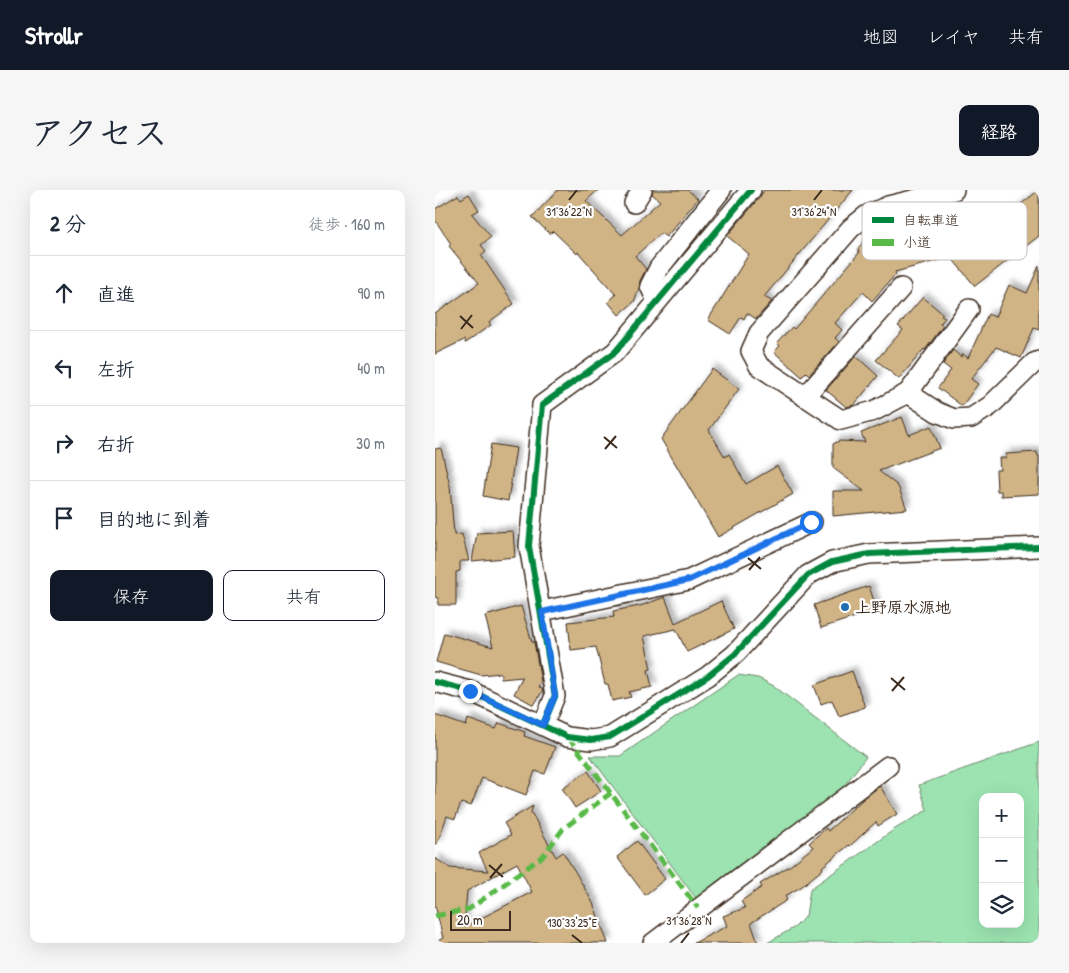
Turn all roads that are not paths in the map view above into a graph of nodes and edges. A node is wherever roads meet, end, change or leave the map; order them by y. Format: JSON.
{"nodes":[{"id":1,"x":721,"y":190,"type":"edge"},
{"id":2,"x":751,"y":190,"type":"edge"},
{"id":3,"x":954,"y":190,"type":"edge"},
{"id":4,"x":904,"y":202,"type":"edge"},
{"id":5,"x":862,"y":219,"type":"edge"},
{"id":6,"x":901,"y":288,"type":"dead end"},
{"id":7,"x":657,"y":301,"type":"junction"},
{"id":8,"x":969,"y":308,"type":"dead end"},
{"id":9,"x":1037,"y":365,"type":"edge"},
{"id":10,"x":908,"y":393,"type":"junction"},
{"id":11,"x":805,"y":397,"type":"junction"},
{"id":12,"x":811,"y":522,"type":"dead end"},
{"id":13,"x":1039,"y":547,"type":"edge"},
{"id":14,"x":542,"y":612,"type":"junction"},
{"id":15,"x":435,"y":682,"type":"edge"},
{"id":16,"x":543,"y":725,"type":"junction"},
{"id":17,"x":888,"y":766,"type":"dead end"},
{"id":18,"x":653,"y":943,"type":"edge"}],
"edges":[{"from":1,"to":7,"type":"street"},
{"from":2,"to":7,"type":"street"},
{"from":3,"to":4,"type":"street"},
{"from":5,"to":11,"type":"street"},
{"from":6,"to":11,"type":"street"},
{"from":7,"to":14,"type":"street"},
{"from":8,"to":10,"type":"street"},
{"from":9,"to":10,"type":"street"},
{"from":10,"to":11,"type":"street"},
{"from":12,"to":14,"type":"street"},
{"from":13,"to":16,"type":"street"},
{"from":14,"to":16,"type":"street"},
{"from":15,"to":16,"type":"street"},
{"from":17,"to":18,"type":"street"}]}
